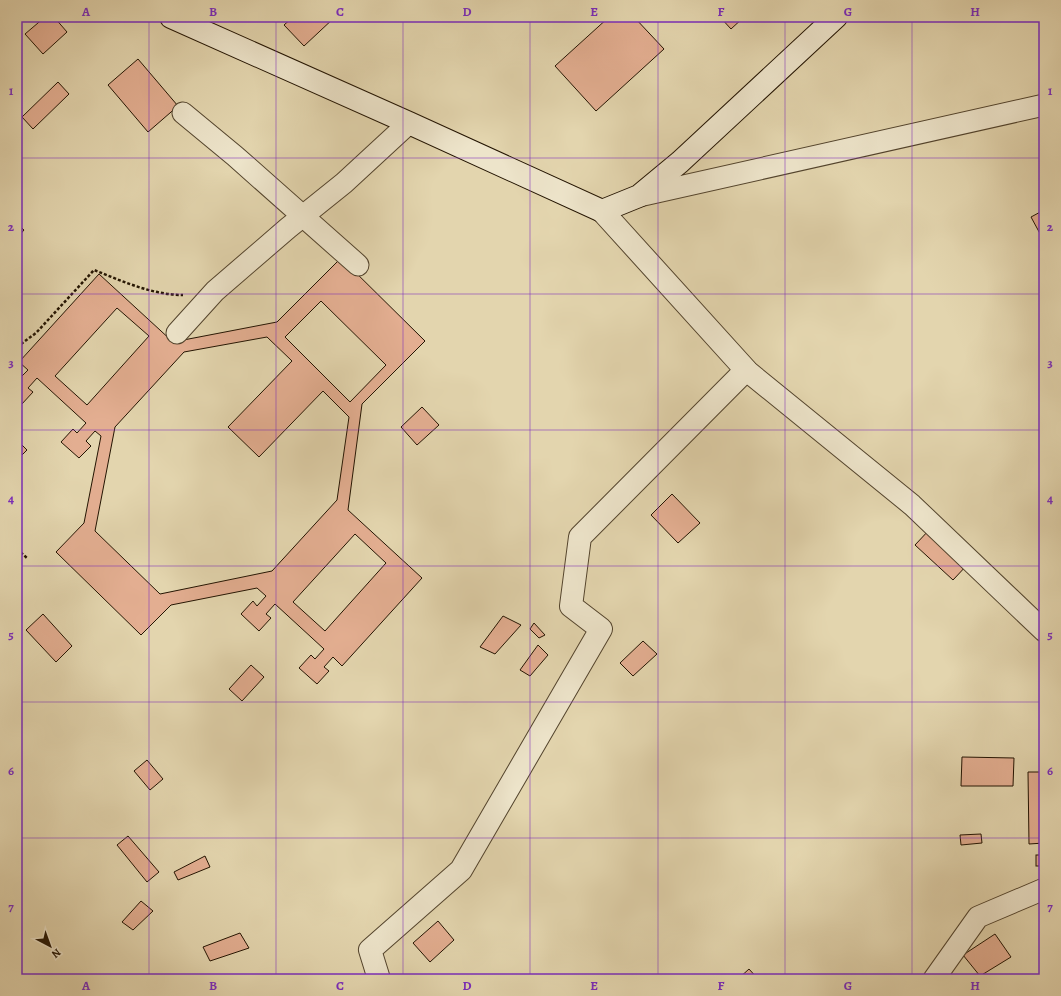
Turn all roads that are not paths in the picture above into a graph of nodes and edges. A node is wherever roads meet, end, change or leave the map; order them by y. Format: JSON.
{"nodes":[{"id":1,"x":171,"y":17,"type":"edge"},
{"id":2,"x":836,"y":17,"type":"edge"},
{"id":3,"x":1044,"y":106,"type":"edge"},
{"id":4,"x":183,"y":112,"type":"dead end"},
{"id":5,"x":409,"y":123,"type":"junction"},
{"id":6,"x":639,"y":196,"type":"junction"},
{"id":7,"x":602,"y":211,"type":"junction"},
{"id":8,"x":303,"y":216,"type":"junction"},
{"id":9,"x":358,"y":265,"type":"dead end"},
{"id":10,"x":177,"y":333,"type":"dead end"},
{"id":11,"x":746,"y":370,"type":"junction"},
{"id":12,"x":1044,"y":631,"type":"edge"},
{"id":13,"x":1044,"y":889,"type":"edge"},
{"id":14,"x":379,"y":979,"type":"edge"},
{"id":15,"x":934,"y":979,"type":"edge"}],
"edges":[{"from":1,"to":5,"type":"street"},
{"from":2,"to":6,"type":"street"},
{"from":3,"to":6,"type":"street"},
{"from":4,"to":8,"type":"street"},
{"from":5,"to":7,"type":"street"},
{"from":5,"to":8,"type":"street"},
{"from":6,"to":7,"type":"street"},
{"from":7,"to":11,"type":"street"},
{"from":8,"to":9,"type":"street"},
{"from":8,"to":10,"type":"street"},
{"from":11,"to":12,"type":"street"},
{"from":11,"to":14,"type":"street"},
{"from":13,"to":15,"type":"street"}]}
